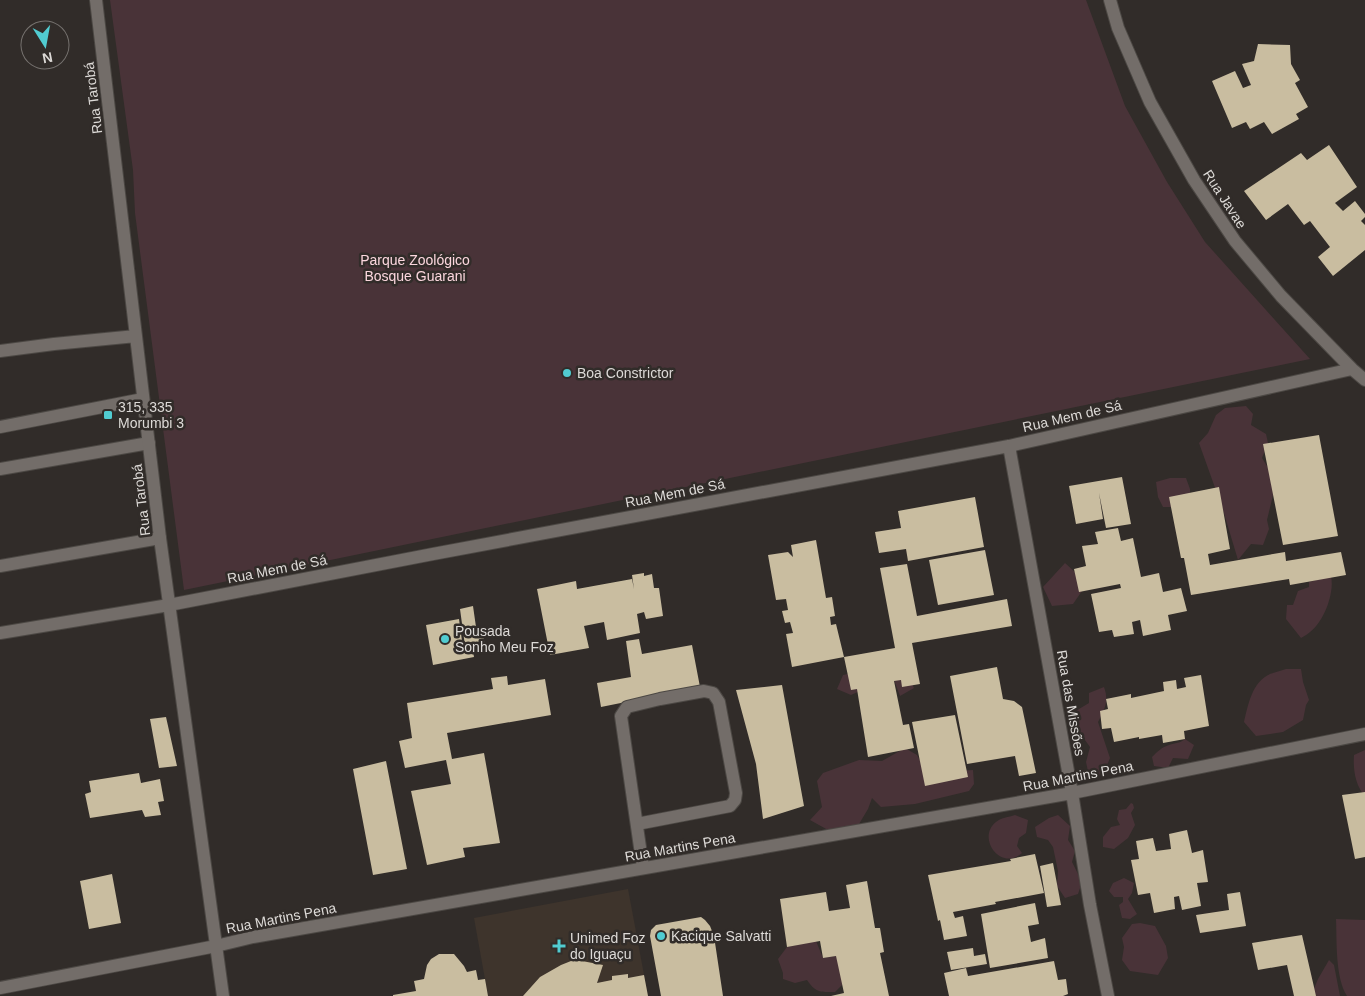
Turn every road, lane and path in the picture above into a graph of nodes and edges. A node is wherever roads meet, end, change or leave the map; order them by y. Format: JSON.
{"nodes":[{"id":1,"x":96,"y":0,"type":"edge"},
{"id":2,"x":1110,"y":0,"type":"edge"},
{"id":3,"x":136,"y":336,"type":"junction"},
{"id":4,"x":0,"y":351,"type":"edge"},
{"id":5,"x":1352,"y":369,"type":"junction"},
{"id":6,"x":1365,"y":380,"type":"edge"},
{"id":7,"x":143,"y":399,"type":"junction"},
{"id":8,"x":0,"y":427,"type":"edge"},
{"id":9,"x":149,"y":443,"type":"junction"},
{"id":10,"x":1009,"y":446,"type":"junction"},
{"id":11,"x":0,"y":470,"type":"edge"},
{"id":12,"x":160,"y":538,"type":"junction"},
{"id":13,"x":0,"y":566,"type":"edge"},
{"id":14,"x":169,"y":605,"type":"junction"},
{"id":15,"x":0,"y":633,"type":"edge"},
{"id":16,"x":1365,"y":734,"type":"edge"},
{"id":17,"x":1072,"y":793,"type":"junction"},
{"id":18,"x":637,"y":824,"type":"junction"},
{"id":19,"x":643,"y":868,"type":"junction"},
{"id":20,"x":216,"y":946,"type":"junction"},
{"id":21,"x":0,"y":988,"type":"edge"},
{"id":22,"x":223,"y":996,"type":"edge"},
{"id":23,"x":1108,"y":996,"type":"edge"}],
"edges":[{"from":1,"to":3,"type":"street","name":"Rua Tarobá"},
{"from":2,"to":5,"type":"street","name":"Rua Javae"},
{"from":3,"to":4,"type":"street"},
{"from":3,"to":7,"type":"street","name":"Rua Tarobá"},
{"from":5,"to":6,"type":"street","name":"Rua Javae"},
{"from":5,"to":10,"type":"street","name":"Rua Mem de Sá"},
{"from":7,"to":8,"type":"street"},
{"from":7,"to":9,"type":"street","name":"Rua Tarobá"},
{"from":9,"to":11,"type":"street"},
{"from":9,"to":12,"type":"street","name":"Rua Tarobá"},
{"from":10,"to":14,"type":"street","name":"Rua Mem de Sá"},
{"from":10,"to":17,"type":"street","name":"Rua das Missões"},
{"from":12,"to":13,"type":"street"},
{"from":12,"to":14,"type":"street","name":"Rua Tarobá"},
{"from":14,"to":15,"type":"street","name":"Rua Mem de Sá"},
{"from":14,"to":20,"type":"street","name":"Rua Tarobá"},
{"from":16,"to":17,"type":"street","name":"Rua Martins Pena"},
{"from":17,"to":19,"type":"street","name":"Rua Martins Pena"},
{"from":17,"to":23,"type":"street","name":"Rua das Missões"},
{"from":18,"to":18,"type":"street"},
{"from":18,"to":19,"type":"street"},
{"from":19,"to":20,"type":"street","name":"Rua Martins Pena"},
{"from":20,"to":21,"type":"street","name":"Rua Martins Pena"},
{"from":20,"to":22,"type":"street","name":"Rua Tarobá"}]}
